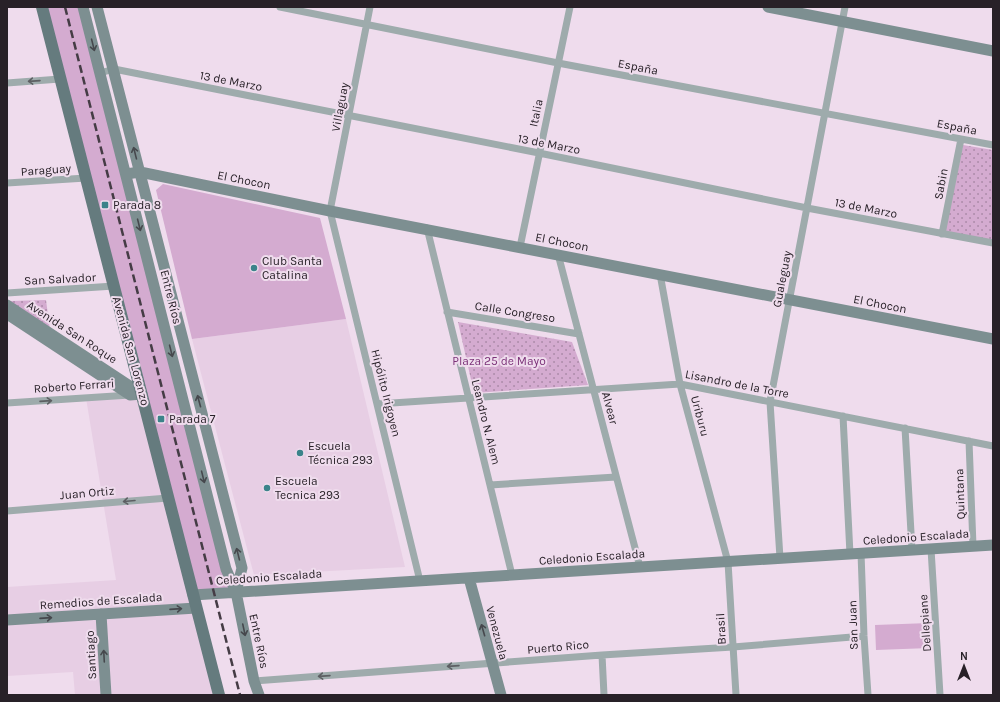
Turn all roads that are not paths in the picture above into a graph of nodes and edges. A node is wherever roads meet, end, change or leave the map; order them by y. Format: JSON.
{"nodes":[{"id":1,"x":42,"y":7,"type":"edge"},
{"id":2,"x":84,"y":7,"type":"edge"},
{"id":3,"x":97,"y":7,"type":"edge"},
{"id":4,"x":280,"y":7,"type":"edge"},
{"id":5,"x":370,"y":7,"type":"edge"},
{"id":6,"x":570,"y":7,"type":"edge"},
{"id":7,"x":768,"y":7,"type":"edge"},
{"id":8,"x":845,"y":7,"type":"edge"},
{"id":9,"x":842,"y":21,"type":"junction"},
{"id":10,"x":367,"y":25,"type":"junction"},
{"id":11,"x":993,"y":51,"type":"edge"},
{"id":12,"x":558,"y":63,"type":"junction"},
{"id":13,"x":114,"y":70,"type":"junction"},
{"id":14,"x":100,"y":73,"type":"junction"},
{"id":15,"x":60,"y":79,"type":"junction"},
{"id":16,"x":7,"y":83,"type":"edge"},
{"id":17,"x":824,"y":114,"type":"junction"},
{"id":18,"x":349,"y":116,"type":"junction"},
{"id":19,"x":961,"y":139,"type":"junction"},
{"id":20,"x":993,"y":145,"type":"edge"},
{"id":21,"x":539,"y":153,"type":"junction"},
{"id":22,"x":140,"y":172,"type":"junction"},
{"id":23,"x":126,"y":174,"type":"junction"},
{"id":24,"x":86,"y":178,"type":"junction"},
{"id":25,"x":7,"y":183,"type":"edge"},
{"id":26,"x":807,"y":208,"type":"junction"},
{"id":27,"x":330,"y":211,"type":"junction"},
{"id":28,"x":427,"y":228,"type":"junction"},
{"id":29,"x":942,"y":234,"type":"junction"},
{"id":30,"x":993,"y":243,"type":"edge"},
{"id":31,"x":520,"y":247,"type":"junction"},
{"id":32,"x":558,"y":254,"type":"junction"},
{"id":33,"x":660,"y":274,"type":"junction"},
{"id":34,"x":114,"y":286,"type":"junction"},
{"id":35,"x":7,"y":293,"type":"edge"},
{"id":36,"x":789,"y":300,"type":"junction"},
{"id":37,"x":7,"y":305,"type":"edge"},
{"id":38,"x":447,"y":312,"type":"junction"},
{"id":39,"x":7,"y":314,"type":"edge"},
{"id":40,"x":181,"y":331,"type":"junction"},
{"id":41,"x":579,"y":334,"type":"junction"},
{"id":42,"x":167,"y":335,"type":"junction"},
{"id":43,"x":993,"y":339,"type":"edge"},
{"id":44,"x":680,"y":384,"type":"junction"},
{"id":45,"x":594,"y":390,"type":"junction"},
{"id":46,"x":142,"y":394,"type":"junction"},
{"id":47,"x":130,"y":395,"type":"junction"},
{"id":48,"x":469,"y":398,"type":"junction"},
{"id":49,"x":770,"y":402,"type":"junction"},
{"id":50,"x":7,"y":404,"type":"edge"},
{"id":51,"x":377,"y":404,"type":"junction"},
{"id":52,"x":843,"y":416,"type":"junction"},
{"id":53,"x":905,"y":428,"type":"junction"},
{"id":54,"x":209,"y":439,"type":"junction"},
{"id":55,"x":969,"y":441,"type":"junction"},
{"id":56,"x":194,"y":442,"type":"junction"},
{"id":57,"x":993,"y":446,"type":"edge"},
{"id":58,"x":616,"y":477,"type":"junction"},
{"id":59,"x":490,"y":485,"type":"junction"},
{"id":60,"x":168,"y":498,"type":"junction"},
{"id":61,"x":7,"y":511,"type":"edge"},
{"id":62,"x":993,"y":545,"type":"edge"},
{"id":63,"x":973,"y":546,"type":"junction"},
{"id":64,"x":931,"y":549,"type":"junction"},
{"id":65,"x":912,"y":550,"type":"junction"},
{"id":66,"x":861,"y":553,"type":"junction"},
{"id":67,"x":850,"y":554,"type":"junction"},
{"id":68,"x":780,"y":558,"type":"junction"},
{"id":69,"x":728,"y":562,"type":"junction"},
{"id":70,"x":640,"y":567,"type":"junction"},
{"id":71,"x":512,"y":575,"type":"junction"},
{"id":72,"x":469,"y":578,"type":"junction"},
{"id":73,"x":420,"y":581,"type":"junction"},
{"id":74,"x":236,"y":592,"type":"junction"},
{"id":75,"x":193,"y":595,"type":"junction"},
{"id":76,"x":196,"y":608,"type":"junction"},
{"id":77,"x":101,"y":614,"type":"junction"},
{"id":78,"x":7,"y":620,"type":"edge"},
{"id":79,"x":864,"y":636,"type":"junction"},
{"id":80,"x":733,"y":647,"type":"junction"},
{"id":81,"x":602,"y":654,"type":"junction"},
{"id":82,"x":492,"y":663,"type":"junction"},
{"id":83,"x":254,"y":681,"type":"junction"},
{"id":84,"x":106,"y":695,"type":"edge"},
{"id":85,"x":219,"y":695,"type":"edge"},
{"id":86,"x":259,"y":695,"type":"edge"},
{"id":87,"x":500,"y":695,"type":"edge"},
{"id":88,"x":604,"y":695,"type":"edge"},
{"id":89,"x":736,"y":695,"type":"edge"},
{"id":90,"x":868,"y":695,"type":"edge"},
{"id":91,"x":940,"y":695,"type":"edge"}],
"edges":[{"from":1,"to":15,"type":"main road","name":"Avenida San Lorenzo"},
{"from":2,"to":14,"type":"street","name":"Entre Ríos","one_way":true},
{"from":3,"to":13,"type":"street","name":"Entre Ríos"},
{"from":4,"to":10,"type":"street","name":"España"},
{"from":5,"to":10,"type":"street","name":"Villaguay"},
{"from":6,"to":12,"type":"street","name":"Italia"},
{"from":7,"to":9,"type":"street"},
{"from":8,"to":9,"type":"street","name":"Gualeguay"},
{"from":9,"to":11,"type":"street"},
{"from":9,"to":17,"type":"street","name":"Gualeguay"},
{"from":10,"to":12,"type":"street","name":"España"},
{"from":10,"to":18,"type":"street","name":"Villaguay"},
{"from":12,"to":17,"type":"street","name":"España"},
{"from":12,"to":21,"type":"street","name":"Italia"},
{"from":13,"to":14,"type":"street","name":"13 de Marzo"},
{"from":13,"to":18,"type":"street","name":"13 de Marzo"},
{"from":22,"to":13,"type":"street","name":"Entre Ríos","one_way":true},
{"from":14,"to":23,"type":"street","name":"Entre Ríos"},
{"from":15,"to":16,"type":"street","one_way":true},
{"from":15,"to":24,"type":"main road","name":"Avenida San Lorenzo"},
{"from":17,"to":19,"type":"street","name":"España"},
{"from":17,"to":26,"type":"street","name":"Gualeguay"},
{"from":18,"to":21,"type":"street","name":"13 de Marzo"},
{"from":18,"to":27,"type":"street","name":"Villaguay"},
{"from":19,"to":20,"type":"street","name":"España"},
{"from":19,"to":29,"type":"street","name":"Sabin"},
{"from":21,"to":26,"type":"street","name":"13 de Marzo"},
{"from":21,"to":31,"type":"street","name":"Italia"},
{"from":22,"to":23,"type":"street","name":"El Chocon"},
{"from":22,"to":27,"type":"street","name":"El Chocon"},
{"from":22,"to":40,"type":"street","name":"Entre Ríos"},
{"from":23,"to":42,"type":"street","name":"Entre Ríos","one_way":true},
{"from":24,"to":25,"type":"street","name":"Paraguay"},
{"from":24,"to":34,"type":"main road","name":"Avenida San Lorenzo"},
{"from":26,"to":29,"type":"street","name":"13 de Marzo"},
{"from":26,"to":36,"type":"street","name":"Gualeguay"},
{"from":27,"to":28,"type":"street","name":"El Chocon"},
{"from":27,"to":51,"type":"street","name":"Hipólito Irigoyen"},
{"from":28,"to":31,"type":"street","name":"El Chocon"},
{"from":28,"to":38,"type":"street","name":"Leandro N. Alem"},
{"from":29,"to":30,"type":"street","name":"13 de Marzo"},
{"from":31,"to":32,"type":"street","name":"El Chocon"},
{"from":32,"to":33,"type":"street","name":"El Chocon"},
{"from":32,"to":41,"type":"street","name":"Alvear"},
{"from":33,"to":36,"type":"street","name":"El Chocon"},
{"from":33,"to":44,"type":"street","name":"Uriburu"},
{"from":34,"to":35,"type":"street","name":"San Salvador"},
{"from":34,"to":46,"type":"main road","name":"Avenida San Lorenzo"},
{"from":36,"to":43,"type":"street","name":"El Chocon"},
{"from":36,"to":49,"type":"street","name":"Gualeguay"},
{"from":37,"to":46,"type":"street","name":"Avenida San Roque"},
{"from":38,"to":41,"type":"street","name":"Calle Congreso"},
{"from":38,"to":48,"type":"street","name":"Leandro N. Alem"},
{"from":39,"to":47,"type":"street","name":"Avenida San Roque"},
{"from":40,"to":42,"type":"street"},
{"from":54,"to":40,"type":"street","name":"Entre Ríos","one_way":true},
{"from":41,"to":45,"type":"street","name":"Alvear"},
{"from":42,"to":56,"type":"street","name":"Entre Ríos","one_way":true},
{"from":44,"to":45,"type":"street","name":"Lisandro de la Torre"},
{"from":44,"to":49,"type":"street","name":"Lisandro de la Torre"},
{"from":44,"to":69,"type":"street","name":"Uriburu"},
{"from":45,"to":48,"type":"street","name":"Lisandro de la Torre"},
{"from":45,"to":58,"type":"street","name":"Alvear"},
{"from":46,"to":47,"type":"street","name":"Roberto Ferrari"},
{"from":46,"to":60,"type":"main road","name":"Avenida San Lorenzo"},
{"from":50,"to":47,"type":"street","name":"Roberto Ferrari","one_way":true},
{"from":48,"to":51,"type":"street","name":"Lisandro de la Torre"},
{"from":48,"to":59,"type":"street","name":"Leandro N. Alem"},
{"from":49,"to":52,"type":"street","name":"Lisandro de la Torre"},
{"from":49,"to":68,"type":"street","name":"Gualeguay"},
{"from":51,"to":73,"type":"street","name":"Hipólito Irigoyen"},
{"from":52,"to":53,"type":"street","name":"Lisandro de la Torre"},
{"from":52,"to":67,"type":"street"},
{"from":53,"to":55,"type":"street","name":"Lisandro de la Torre"},
{"from":53,"to":65,"type":"street"},
{"from":54,"to":56,"type":"street"},
{"from":74,"to":54,"type":"street","name":"Entre Ríos","one_way":true},
{"from":55,"to":57,"type":"street","name":"Lisandro de la Torre"},
{"from":55,"to":63,"type":"street","name":"Quintana"},
{"from":56,"to":74,"type":"street","name":"Entre Ríos","one_way":true},
{"from":58,"to":59,"type":"street"},
{"from":58,"to":70,"type":"street","name":"Alvear"},
{"from":59,"to":71,"type":"street","name":"Leandro N. Alem"},
{"from":60,"to":61,"type":"street","name":"Juan Ortiz","one_way":true},
{"from":60,"to":75,"type":"main road","name":"Avenida San Lorenzo"},
{"from":62,"to":63,"type":"street","name":"Celedonio Escalada"},
{"from":63,"to":64,"type":"street","name":"Celedonio Escalada"},
{"from":64,"to":65,"type":"street","name":"Celedonio Escalada"},
{"from":64,"to":91,"type":"street","name":"Dellepiane"},
{"from":65,"to":66,"type":"street","name":"Celedonio Escalada"},
{"from":66,"to":67,"type":"street","name":"Celedonio Escalada"},
{"from":66,"to":79,"type":"street","name":"San Juan"},
{"from":67,"to":68,"type":"street","name":"Celedonio Escalada"},
{"from":68,"to":69,"type":"street","name":"Celedonio Escalada"},
{"from":69,"to":70,"type":"street","name":"Celedonio Escalada"},
{"from":69,"to":80,"type":"street","name":"Brasil"},
{"from":70,"to":71,"type":"street","name":"Celedonio Escalada"},
{"from":71,"to":72,"type":"street","name":"Celedonio Escalada"},
{"from":72,"to":73,"type":"street","name":"Celedonio Escalada"},
{"from":82,"to":72,"type":"street","name":"Venezuela","one_way":true},
{"from":73,"to":74,"type":"street","name":"Celedonio Escalada"},
{"from":74,"to":75,"type":"street","name":"Celedonio Escalada"},
{"from":74,"to":83,"type":"street","name":"Entre Ríos","one_way":true},
{"from":75,"to":76,"type":"main road","name":"Avenida San Lorenzo"},
{"from":77,"to":76,"type":"street","name":"Remedios de Escalada","one_way":true},
{"from":76,"to":85,"type":"main road","name":"Avenida San Lorenzo"},
{"from":78,"to":77,"type":"street","name":"Remedios de Escalada","one_way":true},
{"from":84,"to":77,"type":"street","name":"Santiago","one_way":true},
{"from":79,"to":80,"type":"street","name":"Puerto Rico"},
{"from":79,"to":90,"type":"street","name":"San Juan"},
{"from":80,"to":81,"type":"street","name":"Puerto Rico"},
{"from":80,"to":89,"type":"street","name":"Brasil"},
{"from":81,"to":82,"type":"street","name":"Puerto Rico"},
{"from":81,"to":88,"type":"street"},
{"from":82,"to":83,"type":"street","name":"Puerto Rico","one_way":true},
{"from":82,"to":87,"type":"street","name":"Venezuela"},
{"from":83,"to":86,"type":"street","name":"Entre Ríos"}]}
